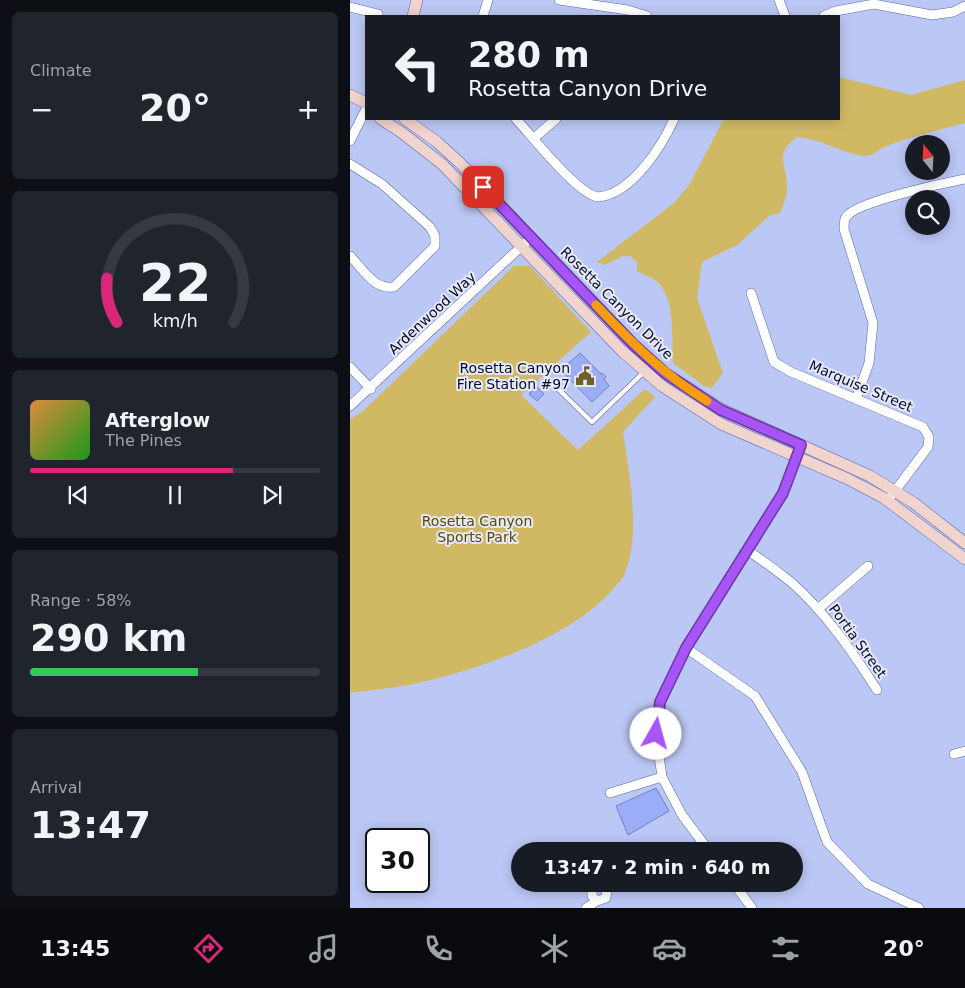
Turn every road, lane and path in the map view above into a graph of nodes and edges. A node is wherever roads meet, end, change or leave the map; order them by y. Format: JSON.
{"nodes":[{"id":1,"x":417,"y":0,"type":"edge"},
{"id":2,"x":488,"y":0,"type":"edge"},
{"id":3,"x":559,"y":0,"type":"edge"},
{"id":4,"x":779,"y":0,"type":"edge"},
{"id":5,"x":592,"y":2,"type":"edge"},
{"id":6,"x":965,"y":6,"type":"edge"},
{"id":7,"x":350,"y":7,"type":"edge"},
{"id":8,"x":378,"y":14,"type":"dead end"},
{"id":9,"x":413,"y":15,"type":"edge"},
{"id":10,"x":483,"y":15,"type":"edge"},
{"id":11,"x":644,"y":15,"type":"edge"},
{"id":12,"x":785,"y":15,"type":"edge"},
{"id":13,"x":826,"y":15,"type":"edge"},
{"id":14,"x":350,"y":95,"type":"edge"},
{"id":15,"x":365,"y":102,"type":"edge"},
{"id":16,"x":365,"y":111,"type":"edge"},
{"id":17,"x":382,"y":120,"type":"edge"},
{"id":18,"x":406,"y":120,"type":"edge"},
{"id":19,"x":517,"y":120,"type":"edge"},
{"id":20,"x":555,"y":120,"type":"edge"},
{"id":21,"x":673,"y":120,"type":"edge"},
{"id":22,"x":534,"y":138,"type":"junction"},
{"id":23,"x":350,"y":141,"type":"edge"},
{"id":24,"x":350,"y":164,"type":"edge"},
{"id":25,"x":965,"y":179,"type":"edge"},
{"id":26,"x":531,"y":238,"type":"junction"},
{"id":27,"x":522,"y":246,"type":"junction"},
{"id":28,"x":350,"y":256,"type":"edge"},
{"id":29,"x":751,"y":293,"type":"dead end"},
{"id":30,"x":653,"y":362,"type":"junction"},
{"id":31,"x":350,"y":368,"type":"edge"},
{"id":32,"x":644,"y":372,"type":"junction"},
{"id":33,"x":554,"y":385,"type":"dead end"},
{"id":34,"x":370,"y":389,"type":"junction"},
{"id":35,"x":856,"y":399,"type":"junction"},
{"id":36,"x":350,"y":406,"type":"edge"},
{"id":37,"x":801,"y":445,"type":"junction"},
{"id":38,"x":796,"y":457,"type":"junction"},
{"id":39,"x":895,"y":491,"type":"junction"},
{"id":40,"x":888,"y":501,"type":"junction"},
{"id":41,"x":965,"y":543,"type":"edge"},
{"id":42,"x":748,"y":550,"type":"junction"},
{"id":43,"x":965,"y":559,"type":"edge"},
{"id":44,"x":868,"y":566,"type":"dead end"},
{"id":45,"x":818,"y":609,"type":"junction"},
{"id":46,"x":686,"y":648,"type":"junction"},
{"id":47,"x":877,"y":690,"type":"dead end"},
{"id":48,"x":965,"y":751,"type":"edge"},
{"id":49,"x":954,"y":754,"type":"dead end"},
{"id":50,"x":662,"y":777,"type":"junction"},
{"id":51,"x":610,"y":793,"type":"dead end"},
{"id":52,"x":702,"y":842,"type":"edge"},
{"id":53,"x":740,"y":892,"type":"edge"},
{"id":54,"x":597,"y":901,"type":"dead end"},
{"id":55,"x":586,"y":908,"type":"edge"},
{"id":56,"x":752,"y":908,"type":"edge"},
{"id":57,"x":919,"y":908,"type":"edge"}],
"edges":[{"from":1,"to":9,"type":"street"},
{"from":2,"to":10,"type":"street"},
{"from":3,"to":5,"type":"street"},
{"from":4,"to":12,"type":"street"},
{"from":5,"to":11,"type":"street"},
{"from":6,"to":13,"type":"street"},
{"from":7,"to":8,"type":"street"},
{"from":14,"to":15,"type":"street"},
{"from":16,"to":23,"type":"street"},
{"from":17,"to":27,"type":"street","name":"Rosetta Canyon Drive"},
{"from":18,"to":26,"type":"street","name":"Rosetta Canyon Drive"},
{"from":19,"to":22,"type":"street"},
{"from":20,"to":22,"type":"street"},
{"from":21,"to":22,"type":"street"},
{"from":24,"to":28,"type":"street"},
{"from":25,"to":35,"type":"street"},
{"from":26,"to":27,"type":"street","name":"Ardenwood Way"},
{"from":26,"to":30,"type":"street","name":"Rosetta Canyon Drive"},
{"from":27,"to":32,"type":"street","name":"Rosetta Canyon Drive"},
{"from":27,"to":34,"type":"street","name":"Ardenwood Way"},
{"from":29,"to":35,"type":"street","name":"Marquise Street"},
{"from":30,"to":32,"type":"lane"},
{"from":30,"to":37,"type":"street","name":"Rosetta Canyon Drive"},
{"from":31,"to":34,"type":"street"},
{"from":32,"to":33,"type":"lane"},
{"from":32,"to":38,"type":"street","name":"Rosetta Canyon Drive"},
{"from":34,"to":36,"type":"street","name":"Ardenwood Way"},
{"from":35,"to":39,"type":"street","name":"Marquise Street"},
{"from":37,"to":38,"type":"street"},
{"from":37,"to":39,"type":"street","name":"Rosetta Canyon Drive"},
{"from":38,"to":40,"type":"street","name":"Rosetta Canyon Drive"},
{"from":38,"to":42,"type":"street"},
{"from":39,"to":40,"type":"street","name":"Marquise Street"},
{"from":39,"to":41,"type":"street","name":"Rosetta Canyon Drive"},
{"from":40,"to":43,"type":"street","name":"Rosetta Canyon Drive"},
{"from":42,"to":45,"type":"street","name":"Portia Street"},
{"from":42,"to":46,"type":"street"},
{"from":44,"to":45,"type":"street"},
{"from":45,"to":47,"type":"street","name":"Portia Street"},
{"from":46,"to":50,"type":"street"},
{"from":46,"to":57,"type":"street"},
{"from":48,"to":49,"type":"street"},
{"from":50,"to":51,"type":"street"},
{"from":50,"to":52,"type":"street"},
{"from":53,"to":56,"type":"street"},
{"from":54,"to":55,"type":"street"}]}
